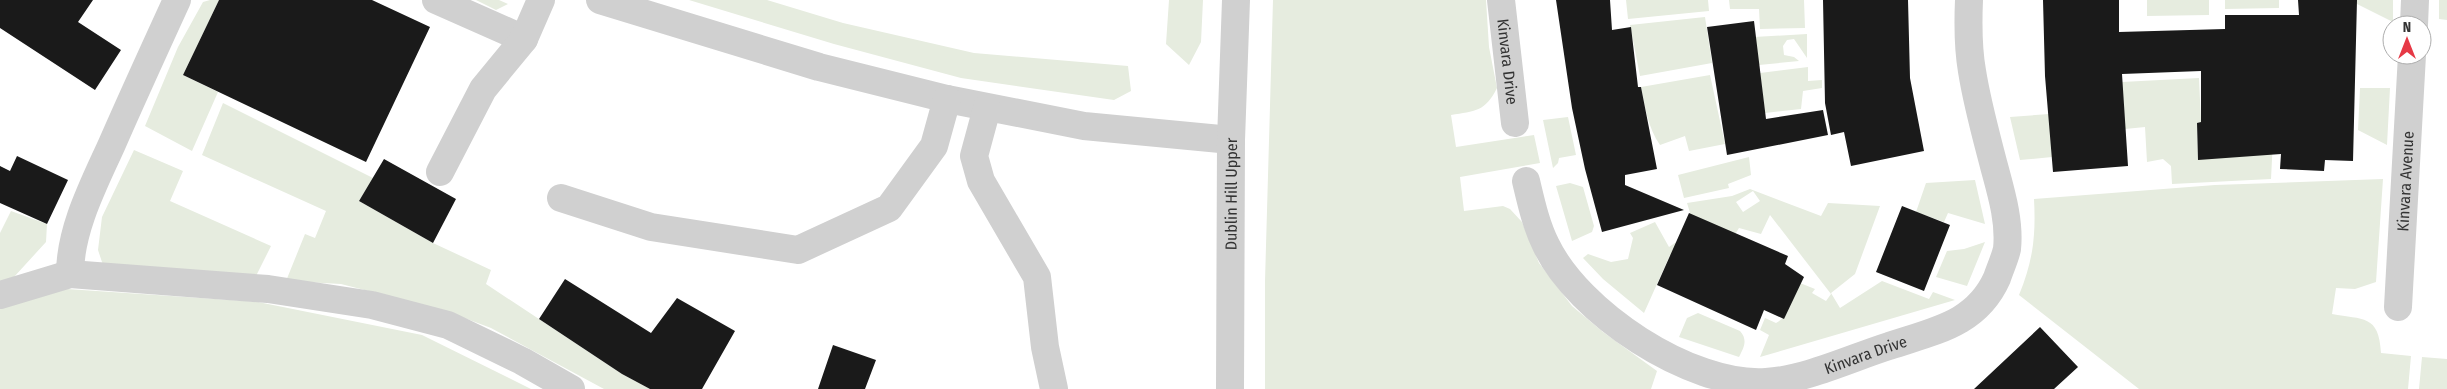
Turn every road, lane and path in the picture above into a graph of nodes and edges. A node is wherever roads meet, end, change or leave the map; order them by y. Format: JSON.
{"nodes":[{"id":1,"x":177,"y":0,"type":"edge"},
{"id":2,"x":436,"y":0,"type":"edge"},
{"id":3,"x":541,"y":0,"type":"edge"},
{"id":4,"x":600,"y":0,"type":"edge"},
{"id":5,"x":1236,"y":0,"type":"edge"},
{"id":6,"x":1501,"y":0,"type":"edge"},
{"id":7,"x":1968,"y":0,"type":"edge"},
{"id":8,"x":2415,"y":0,"type":"edge"},
{"id":9,"x":2414,"y":15,"type":"edge"},
{"id":10,"x":524,"y":39,"type":"junction"},
{"id":11,"x":2411,"y":65,"type":"edge"},
{"id":12,"x":948,"y":99,"type":"junction"},
{"id":13,"x":987,"y":108,"type":"junction"},
{"id":14,"x":1515,"y":123,"type":"dead end"},
{"id":15,"x":1231,"y":140,"type":"junction"},
{"id":16,"x":440,"y":172,"type":"dead end"},
{"id":17,"x":1526,"y":181,"type":"dead end"},
{"id":18,"x":561,"y":198,"type":"dead end"},
{"id":19,"x":70,"y":274,"type":"junction"},
{"id":20,"x":0,"y":295,"type":"edge"},
{"id":21,"x":2398,"y":307,"type":"dead end"},
{"id":22,"x":571,"y":389,"type":"edge"},
{"id":23,"x":1054,"y":389,"type":"edge"},
{"id":24,"x":1230,"y":389,"type":"edge"}],
"edges":[{"from":1,"to":19,"type":"street"},
{"from":2,"to":10,"type":"street"},
{"from":3,"to":10,"type":"street"},
{"from":4,"to":12,"type":"street"},
{"from":5,"to":15,"type":"street","name":"Dublin Hill Upper"},
{"from":6,"to":14,"type":"street","name":"Kinvara Drive"},
{"from":7,"to":17,"type":"street","name":"Kinvara Drive"},
{"from":8,"to":9,"type":"street"},
{"from":10,"to":16,"type":"street"},
{"from":11,"to":21,"type":"street","name":"Kinvara Avenue"},
{"from":12,"to":13,"type":"street"},
{"from":12,"to":18,"type":"street"},
{"from":13,"to":15,"type":"street"},
{"from":13,"to":23,"type":"street"},
{"from":15,"to":24,"type":"street","name":"Dublin Hill Upper"},
{"from":19,"to":20,"type":"street"},
{"from":19,"to":22,"type":"street"}]}
